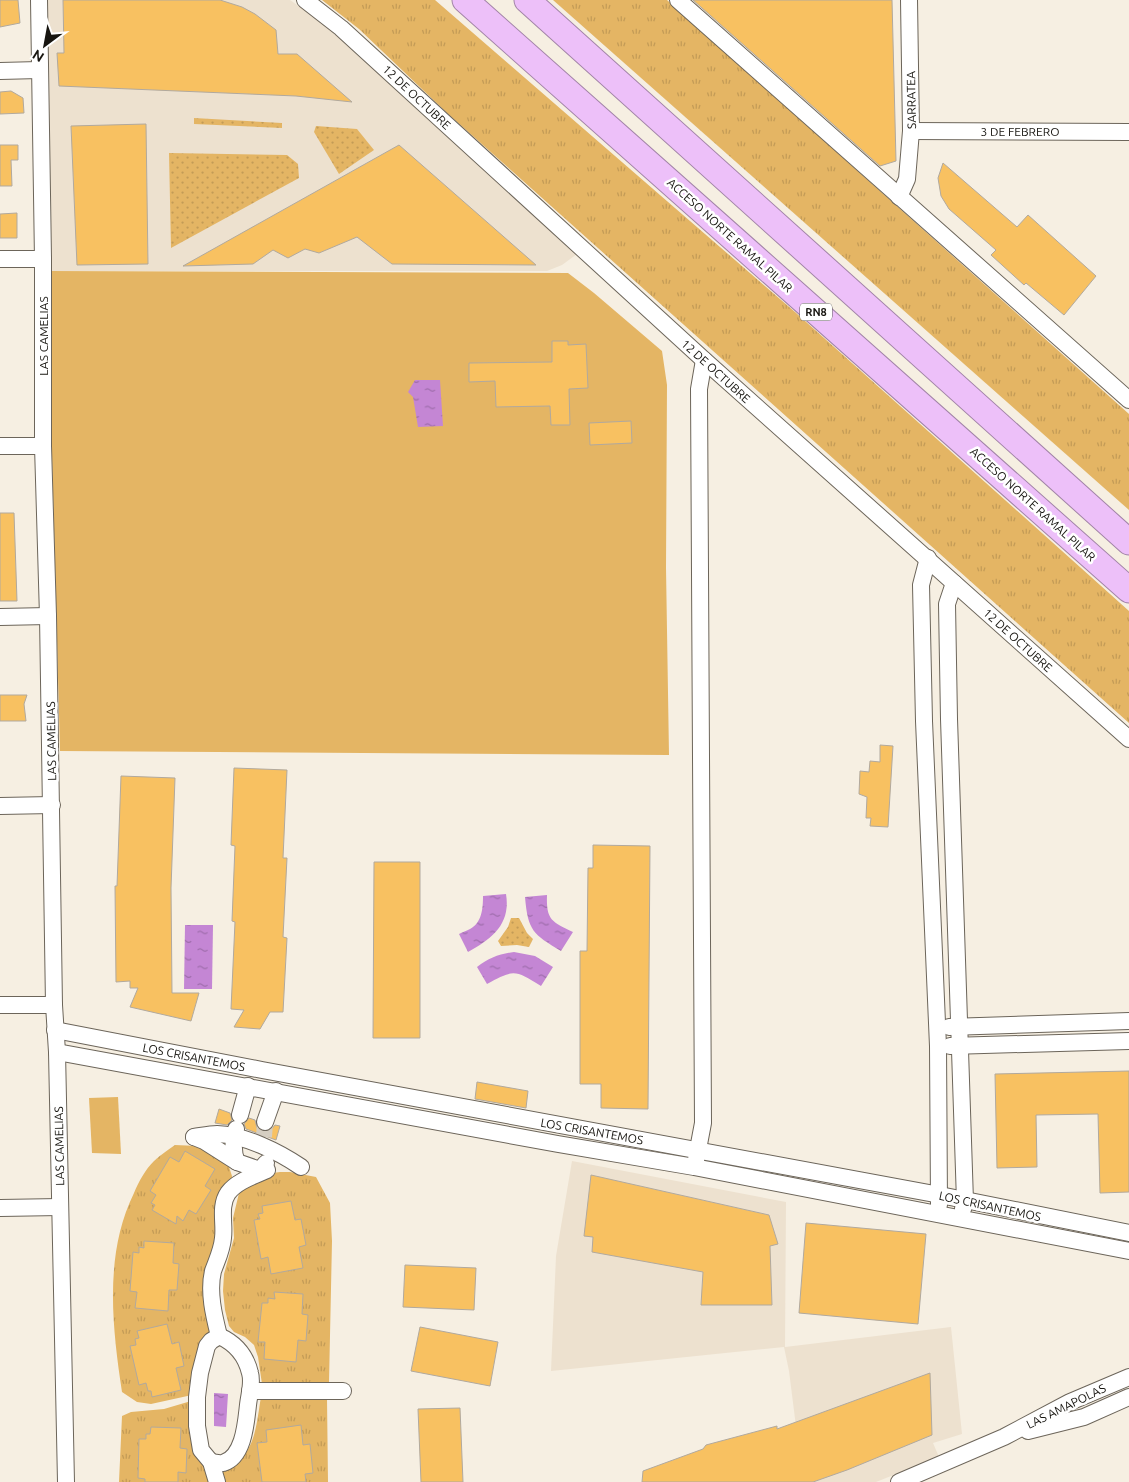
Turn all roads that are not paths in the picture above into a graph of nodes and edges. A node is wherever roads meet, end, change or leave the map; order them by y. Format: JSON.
{"nodes":[{"id":1,"x":39,"y":0,"type":"edge"},
{"id":2,"x":305,"y":0,"type":"edge"},
{"id":3,"x":456,"y":0,"type":"edge"},
{"id":4,"x":465,"y":0,"type":"edge"},
{"id":5,"x":527,"y":0,"type":"edge"},
{"id":6,"x":678,"y":0,"type":"edge"},
{"id":7,"x":910,"y":0,"type":"edge"},
{"id":8,"x":502,"y":34,"type":"junction"},
{"id":9,"x":39,"y":70,"type":"junction"},
{"id":10,"x":0,"y":71,"type":"edge"},
{"id":11,"x":912,"y":131,"type":"junction"},
{"id":12,"x":1129,"y":132,"type":"edge"},
{"id":13,"x":899,"y":198,"type":"junction"},
{"id":14,"x":0,"y":259,"type":"edge"},
{"id":15,"x":43,"y":259,"type":"junction"},
{"id":16,"x":704,"y":360,"type":"junction"},
{"id":17,"x":1129,"y":400,"type":"edge"},
{"id":18,"x":0,"y":446,"type":"edge"},
{"id":19,"x":43,"y":446,"type":"junction"},
{"id":20,"x":1129,"y":542,"type":"edge"},
{"id":21,"x":928,"y":558,"type":"junction"},
{"id":22,"x":954,"y":583,"type":"junction"},
{"id":23,"x":1129,"y":590,"type":"edge"},
{"id":24,"x":48,"y":616,"type":"junction"},
{"id":25,"x":0,"y":617,"type":"edge"},
{"id":26,"x":949,"y":719,"type":"junction"},
{"id":27,"x":924,"y":721,"type":"junction"},
{"id":28,"x":1129,"y":739,"type":"edge"},
{"id":29,"x":52,"y":805,"type":"junction"},
{"id":30,"x":0,"y":806,"type":"edge"},
{"id":31,"x":0,"y":1005,"type":"edge"},
{"id":32,"x":54,"y":1005,"type":"junction"},
{"id":33,"x":1129,"y":1021,"type":"edge"},
{"id":34,"x":959,"y":1026,"type":"junction"},
{"id":35,"x":937,"y":1028,"type":"junction"},
{"id":36,"x":56,"y":1030,"type":"junction"},
{"id":37,"x":1129,"y":1041,"type":"edge"},
{"id":38,"x":938,"y":1046,"type":"junction"},
{"id":39,"x":960,"y":1046,"type":"junction"},
{"id":40,"x":57,"y":1052,"type":"junction"},
{"id":41,"x":262,"y":1070,"type":"junction"},
{"id":42,"x":261,"y":1088,"type":"junction"},
{"id":43,"x":372,"y":1090,"type":"junction"},
{"id":44,"x":368,"y":1108,"type":"junction"},
{"id":45,"x":236,"y":1127,"type":"junction"},
{"id":46,"x":265,"y":1135,"type":"junction"},
{"id":47,"x":698,"y":1150,"type":"junction"},
{"id":48,"x":237,"y":1162,"type":"junction"},
{"id":49,"x":694,"y":1167,"type":"junction"},
{"id":50,"x":264,"y":1170,"type":"junction"},
{"id":51,"x":940,"y":1195,"type":"junction"},
{"id":52,"x":966,"y":1201,"type":"junction"},
{"id":53,"x":60,"y":1206,"type":"junction"},
{"id":54,"x":0,"y":1208,"type":"edge"},
{"id":55,"x":938,"y":1214,"type":"junction"},
{"id":56,"x":961,"y":1218,"type":"junction"},
{"id":57,"x":1129,"y":1233,"type":"edge"},
{"id":58,"x":1129,"y":1251,"type":"edge"},
{"id":59,"x":219,"y":1336,"type":"junction"},
{"id":60,"x":1129,"y":1377,"type":"edge"},
{"id":61,"x":343,"y":1390,"type":"dead end"},
{"id":62,"x":250,"y":1391,"type":"junction"},
{"id":63,"x":1129,"y":1398,"type":"edge"},
{"id":64,"x":1004,"y":1437,"type":"junction"},
{"id":65,"x":211,"y":1462,"type":"junction"},
{"id":66,"x":66,"y":1482,"type":"edge"},
{"id":67,"x":217,"y":1482,"type":"edge"},
{"id":68,"x":899,"y":1482,"type":"edge"}],
"edges":[{"from":1,"to":9,"type":"street","name":"LAS CAMELIAS"},
{"from":2,"to":16,"type":"street","name":"12 DE OCTUBRE"},
{"from":3,"to":8,"type":"highway"},
{"from":4,"to":8,"type":"highway","name":"ACCESO NORTE RAMAL PILAR","number":"RN8"},
{"from":5,"to":20,"type":"highway"},
{"from":6,"to":13,"type":"street"},
{"from":7,"to":11,"type":"street","name":"SARRATEA"},
{"from":8,"to":23,"type":"highway","name":"ACCESO NORTE RAMAL PILAR","number":"RN8"},
{"from":9,"to":10,"type":"street"},
{"from":9,"to":15,"type":"street","name":"LAS CAMELIAS"},
{"from":11,"to":12,"type":"street","name":"3 DE FEBRERO"},
{"from":11,"to":13,"type":"street","name":"SARRATEA"},
{"from":13,"to":17,"type":"street"},
{"from":14,"to":15,"type":"street"},
{"from":15,"to":19,"type":"street","name":"LAS CAMELIAS"},
{"from":16,"to":21,"type":"street","name":"12 DE OCTUBRE"},
{"from":16,"to":47,"type":"street"},
{"from":18,"to":19,"type":"street"},
{"from":19,"to":24,"type":"street","name":"LAS CAMELIAS"},
{"from":21,"to":22,"type":"street","name":"12 DE OCTUBRE"},
{"from":21,"to":27,"type":"street"},
{"from":22,"to":26,"type":"street"},
{"from":22,"to":28,"type":"street","name":"12 DE OCTUBRE"},
{"from":24,"to":25,"type":"street"},
{"from":24,"to":29,"type":"street","name":"LAS CAMELIAS"},
{"from":26,"to":27,"type":"street"},
{"from":26,"to":34,"type":"street"},
{"from":27,"to":35,"type":"street"},
{"from":29,"to":30,"type":"street"},
{"from":29,"to":32,"type":"street","name":"LAS CAMELIAS"},
{"from":31,"to":32,"type":"street"},
{"from":32,"to":36,"type":"street","name":"LAS CAMELIAS"},
{"from":33,"to":34,"type":"street"},
{"from":34,"to":35,"type":"street"},
{"from":34,"to":39,"type":"street"},
{"from":35,"to":38,"type":"street"},
{"from":36,"to":40,"type":"street","name":"LAS CAMELIAS"},
{"from":36,"to":41,"type":"street","name":"LOS CRISANTEMOS"},
{"from":37,"to":39,"type":"street"},
{"from":38,"to":39,"type":"street"},
{"from":38,"to":51,"type":"street"},
{"from":39,"to":52,"type":"street"},
{"from":40,"to":42,"type":"street","name":"LOS CRISANTEMOS"},
{"from":40,"to":53,"type":"street","name":"LAS CAMELIAS"},
{"from":41,"to":42,"type":"street"},
{"from":41,"to":43,"type":"street","name":"LOS CRISANTEMOS"},
{"from":42,"to":44,"type":"street","name":"LOS CRISANTEMOS"},
{"from":42,"to":45,"type":"street"},
{"from":42,"to":46,"type":"street"},
{"from":43,"to":44,"type":"street"},
{"from":43,"to":47,"type":"street","name":"LOS CRISANTEMOS"},
{"from":44,"to":49,"type":"street","name":"LOS CRISANTEMOS"},
{"from":45,"to":46,"type":"street"},
{"from":45,"to":48,"type":"street"},
{"from":45,"to":48,"type":"street"},
{"from":46,"to":50,"type":"street"},
{"from":46,"to":50,"type":"street"},
{"from":47,"to":49,"type":"street"},
{"from":47,"to":51,"type":"street","name":"LOS CRISANTEMOS"},
{"from":48,"to":50,"type":"street"},
{"from":49,"to":55,"type":"street","name":"LOS CRISANTEMOS"},
{"from":50,"to":59,"type":"street"},
{"from":51,"to":52,"type":"street","name":"LOS CRISANTEMOS"},
{"from":51,"to":55,"type":"street"},
{"from":52,"to":56,"type":"street"},
{"from":52,"to":57,"type":"street","name":"LOS CRISANTEMOS"},
{"from":53,"to":54,"type":"street"},
{"from":53,"to":66,"type":"street","name":"LAS CAMELIAS"},
{"from":55,"to":56,"type":"street","name":"LOS CRISANTEMOS"},
{"from":56,"to":58,"type":"street","name":"LOS CRISANTEMOS"},
{"from":59,"to":62,"type":"street"},
{"from":59,"to":65,"type":"street"},
{"from":60,"to":64,"type":"street","name":"LAS AMAPOLAS"},
{"from":61,"to":62,"type":"street"},
{"from":62,"to":65,"type":"street"},
{"from":63,"to":64,"type":"street","name":"LAS AMAPOLAS"},
{"from":64,"to":68,"type":"street","name":"LAS AMAPOLAS"},
{"from":65,"to":67,"type":"street"}]}
